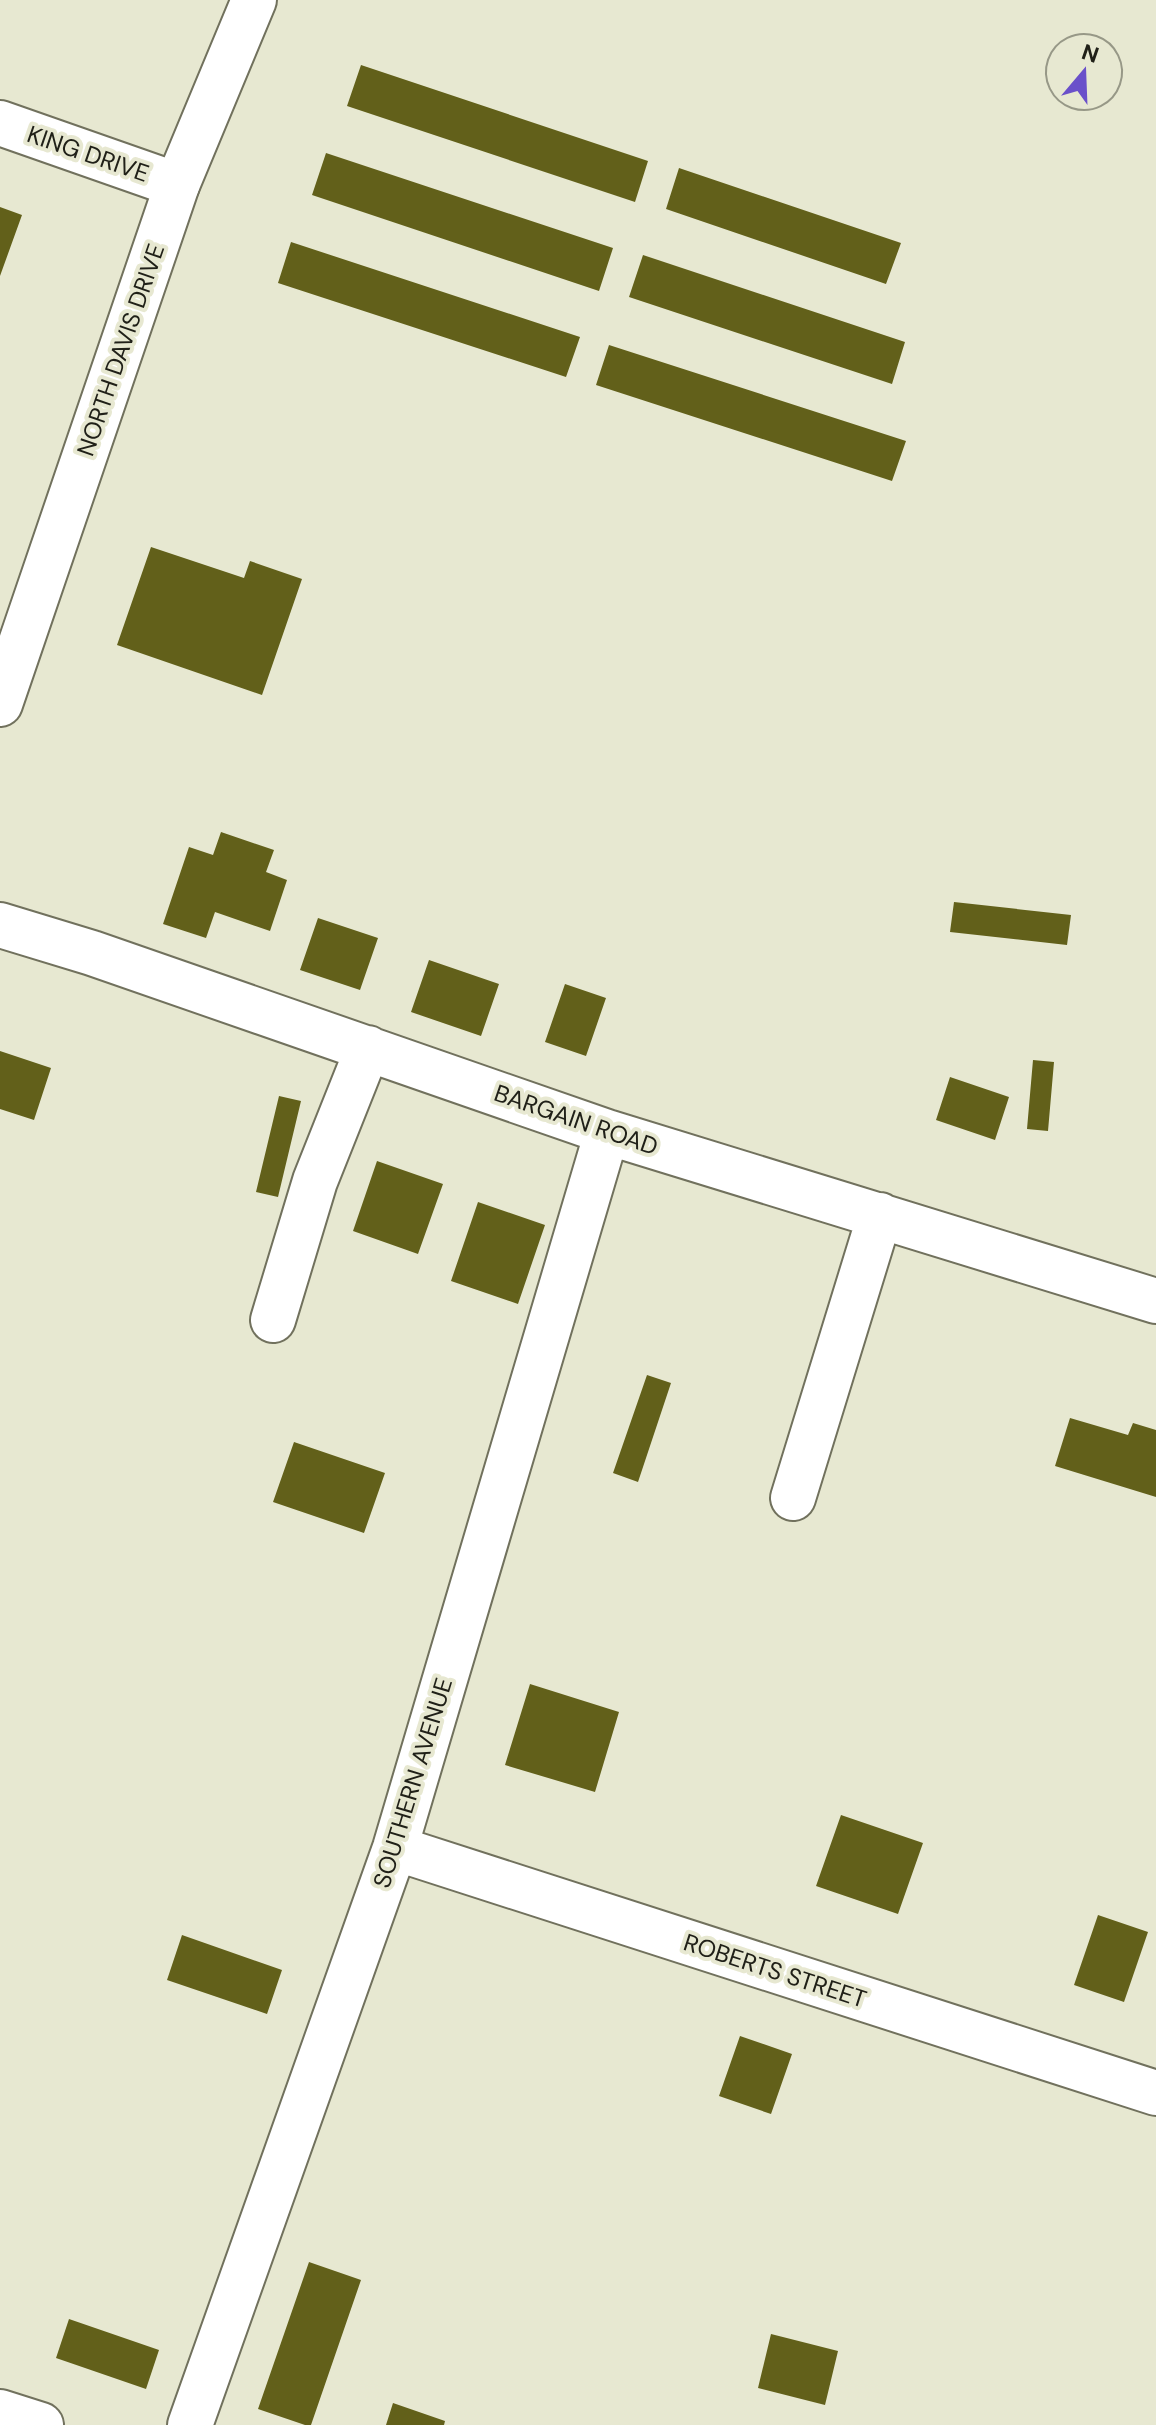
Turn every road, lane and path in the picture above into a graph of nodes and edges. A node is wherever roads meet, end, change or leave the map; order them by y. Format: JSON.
{"nodes":[{"id":1,"x":254,"y":0,"type":"edge"},
{"id":2,"x":0,"y":123,"type":"edge"},
{"id":3,"x":177,"y":185,"type":"junction"},
{"id":4,"x":0,"y":704,"type":"edge"},
{"id":5,"x":0,"y":925,"type":"edge"},
{"id":6,"x":368,"y":1048,"type":"junction"},
{"id":7,"x":607,"y":1132,"type":"junction"},
{"id":8,"x":880,"y":1215,"type":"junction"},
{"id":9,"x":1156,"y":1301,"type":"edge"},
{"id":10,"x":273,"y":1320,"type":"dead end"},
{"id":11,"x":793,"y":1498,"type":"dead end"},
{"id":12,"x":395,"y":1848,"type":"junction"},
{"id":13,"x":1156,"y":2093,"type":"edge"},
{"id":14,"x":0,"y":2412,"type":"edge"},
{"id":15,"x":41,"y":2425,"type":"edge"},
{"id":16,"x":190,"y":2425,"type":"edge"}],
"edges":[{"from":1,"to":3,"type":"street","name":"NORTH DAVIS DRIVE"},
{"from":2,"to":3,"type":"street","name":"KING DRIVE"},
{"from":3,"to":4,"type":"street","name":"NORTH DAVIS DRIVE"},
{"from":5,"to":6,"type":"street","name":"BARGAIN ROAD"},
{"from":6,"to":7,"type":"street","name":"BARGAIN ROAD"},
{"from":6,"to":10,"type":"street"},
{"from":7,"to":8,"type":"street","name":"BARGAIN ROAD"},
{"from":7,"to":12,"type":"street","name":"SOUTHERN AVENUE"},
{"from":8,"to":9,"type":"street","name":"BARGAIN ROAD"},
{"from":8,"to":11,"type":"street"},
{"from":12,"to":13,"type":"street","name":"ROBERTS STREET"},
{"from":12,"to":16,"type":"street","name":"SOUTHERN AVENUE"},
{"from":14,"to":15,"type":"street"}]}
